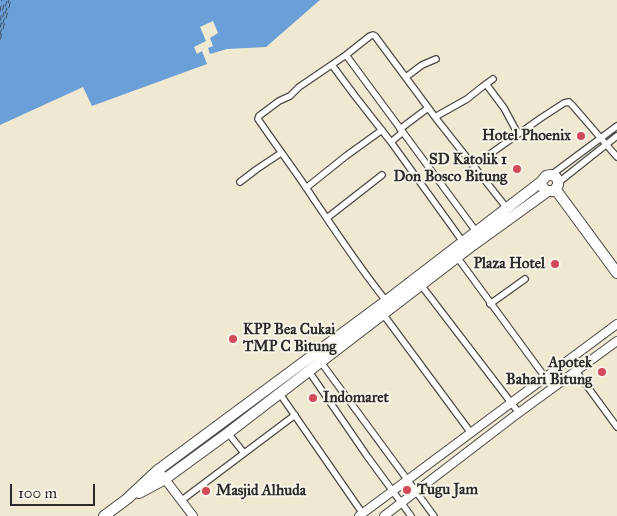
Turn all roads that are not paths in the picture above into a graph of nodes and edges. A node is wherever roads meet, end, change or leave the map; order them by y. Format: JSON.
{"nodes":[{"id":1,"x":346,"y":55,"type":"junction"},
{"id":2,"x":436,"y":59,"type":"dead end"},
{"id":3,"x":332,"y":65,"type":"junction"},
{"id":4,"x":406,"y":77,"type":"junction"},
{"id":5,"x":493,"y":79,"type":"dead end"},
{"id":6,"x":486,"y":84,"type":"junction"},
{"id":7,"x":428,"y":108,"type":"junction"},
{"id":8,"x":435,"y":117,"type":"junction"},
{"id":9,"x":617,"y":126,"type":"edge"},
{"id":10,"x":382,"y":130,"type":"junction"},
{"id":11,"x":401,"y":130,"type":"junction"},
{"id":12,"x":518,"y":134,"type":"junction"},
{"id":13,"x":617,"y":136,"type":"edge"},
{"id":14,"x":601,"y":138,"type":"junction"},
{"id":15,"x":391,"y":142,"type":"junction"},
{"id":16,"x":607,"y":144,"type":"junction"},
{"id":17,"x":281,"y":153,"type":"junction"},
{"id":18,"x":617,"y":157,"type":"edge"},
{"id":19,"x":473,"y":166,"type":"junction"},
{"id":20,"x":382,"y":175,"type":"dead end"},
{"id":21,"x":240,"y":182,"type":"dead end"},
{"id":22,"x":553,"y":184,"type":"junction"},
{"id":23,"x":306,"y":188,"type":"junction"},
{"id":24,"x":506,"y":208,"type":"junction"},
{"id":25,"x":327,"y":218,"type":"junction"},
{"id":26,"x":479,"y":235,"type":"junction"},
{"id":27,"x":466,"y":245,"type":"junction"},
{"id":28,"x":458,"y":257,"type":"junction"},
{"id":29,"x":617,"y":273,"type":"edge"},
{"id":30,"x":525,"y":279,"type":"dead end"},
{"id":31,"x":421,"y":285,"type":"junction"},
{"id":32,"x":389,"y":304,"type":"junction"},
{"id":33,"x":490,"y":304,"type":"junction"},
{"id":34,"x":380,"y":311,"type":"junction"},
{"id":35,"x":617,"y":324,"type":"edge"},
{"id":36,"x":617,"y":341,"type":"edge"},
{"id":37,"x":314,"y":354,"type":"junction"},
{"id":38,"x":322,"y":362,"type":"junction"},
{"id":39,"x":302,"y":363,"type":"junction"},
{"id":40,"x":309,"y":371,"type":"junction"},
{"id":41,"x":576,"y":371,"type":"junction"},
{"id":42,"x":544,"y":377,"type":"junction"},
{"id":43,"x":553,"y":388,"type":"junction"},
{"id":44,"x":280,"y":394,"type":"junction"},
{"id":45,"x":510,"y":403,"type":"junction"},
{"id":46,"x":519,"y":413,"type":"junction"},
{"id":47,"x":295,"y":415,"type":"junction"},
{"id":48,"x":617,"y":428,"type":"edge"},
{"id":49,"x":471,"y":432,"type":"junction"},
{"id":50,"x":228,"y":433,"type":"junction"},
{"id":51,"x":244,"y":453,"type":"junction"},
{"id":52,"x":158,"y":470,"type":"junction"},
{"id":53,"x":165,"y":479,"type":"junction"},
{"id":54,"x":407,"y":480,"type":"junction"},
{"id":55,"x":416,"y":491,"type":"junction"},
{"id":56,"x":392,"y":492,"type":"junction"},
{"id":57,"x":126,"y":499,"type":"junction"},
{"id":58,"x":182,"y":500,"type":"junction"},
{"id":59,"x":401,"y":503,"type":"junction"},
{"id":60,"x":361,"y":515,"type":"edge"},
{"id":61,"x":104,"y":516,"type":"edge"},
{"id":62,"x":193,"y":516,"type":"edge"},
{"id":63,"x":384,"y":516,"type":"edge"},
{"id":64,"x":410,"y":516,"type":"edge"},
{"id":65,"x":434,"y":516,"type":"edge"}],
"edges":[{"from":1,"to":3,"type":"street"},
{"from":1,"to":4,"type":"street"},
{"from":1,"to":11,"type":"street"},
{"from":2,"to":4,"type":"street"},
{"from":3,"to":10,"type":"street"},
{"from":3,"to":17,"type":"street"},
{"from":4,"to":7,"type":"street"},
{"from":5,"to":6,"type":"street"},
{"from":6,"to":8,"type":"street"},
{"from":6,"to":12,"type":"street"},
{"from":7,"to":8,"type":"street"},
{"from":7,"to":11,"type":"street"},
{"from":8,"to":19,"type":"street"},
{"from":9,"to":14,"type":"street"},
{"from":10,"to":15,"type":"street"},
{"from":10,"to":23,"type":"street"},
{"from":11,"to":15,"type":"street"},
{"from":11,"to":26,"type":"street"},
{"from":12,"to":14,"type":"street"},
{"from":12,"to":19,"type":"street"},
{"from":13,"to":16,"type":"street"},
{"from":14,"to":16,"type":"street"},
{"from":14,"to":22,"type":"street"},
{"from":15,"to":27,"type":"street"},
{"from":16,"to":18,"type":"street"},
{"from":16,"to":22,"type":"street"},
{"from":17,"to":21,"type":"street"},
{"from":17,"to":23,"type":"street"},
{"from":19,"to":24,"type":"street"},
{"from":20,"to":25,"type":"street"},
{"from":22,"to":24,"type":"highway"},
{"from":22,"to":26,"type":"highway"},
{"from":22,"to":29,"type":"highway"},
{"from":23,"to":25,"type":"street"},
{"from":24,"to":26,"type":"highway"},
{"from":25,"to":32,"type":"street"},
{"from":26,"to":27,"type":"highway"},
{"from":27,"to":28,"type":"highway"},
{"from":27,"to":32,"type":"highway"},
{"from":28,"to":31,"type":"highway"},
{"from":28,"to":33,"type":"street"},
{"from":30,"to":33,"type":"street"},
{"from":31,"to":32,"type":"highway"},
{"from":31,"to":45,"type":"street"},
{"from":32,"to":34,"type":"highway"},
{"from":33,"to":42,"type":"street"},
{"from":34,"to":37,"type":"highway"},
{"from":34,"to":38,"type":"highway"},
{"from":34,"to":49,"type":"street"},
{"from":35,"to":42,"type":"street"},
{"from":36,"to":41,"type":"street"},
{"from":37,"to":38,"type":"street"},
{"from":37,"to":39,"type":"highway"},
{"from":38,"to":40,"type":"highway"},
{"from":38,"to":54,"type":"street"},
{"from":39,"to":40,"type":"street"},
{"from":39,"to":52,"type":"highway"},
{"from":40,"to":44,"type":"highway"},
{"from":40,"to":56,"type":"street"},
{"from":41,"to":43,"type":"street"},
{"from":41,"to":48,"type":"street"},
{"from":42,"to":43,"type":"street"},
{"from":42,"to":45,"type":"street"},
{"from":43,"to":46,"type":"street"},
{"from":44,"to":47,"type":"street"},
{"from":44,"to":50,"type":"highway"},
{"from":45,"to":46,"type":"street"},
{"from":45,"to":49,"type":"street"},
{"from":46,"to":55,"type":"street"},
{"from":47,"to":51,"type":"street"},
{"from":47,"to":60,"type":"street"},
{"from":49,"to":54,"type":"street"},
{"from":50,"to":51,"type":"street"},
{"from":50,"to":53,"type":"highway"},
{"from":51,"to":58,"type":"street"},
{"from":52,"to":53,"type":"street"},
{"from":52,"to":57,"type":"highway"},
{"from":53,"to":57,"type":"highway"},
{"from":53,"to":58,"type":"street"},
{"from":54,"to":55,"type":"street"},
{"from":54,"to":56,"type":"street"},
{"from":55,"to":59,"type":"street"},
{"from":55,"to":65,"type":"street"},
{"from":56,"to":59,"type":"street"},
{"from":56,"to":60,"type":"street"},
{"from":57,"to":61,"type":"highway"},
{"from":58,"to":62,"type":"street"},
{"from":59,"to":63,"type":"street"},
{"from":59,"to":64,"type":"street"}]}
